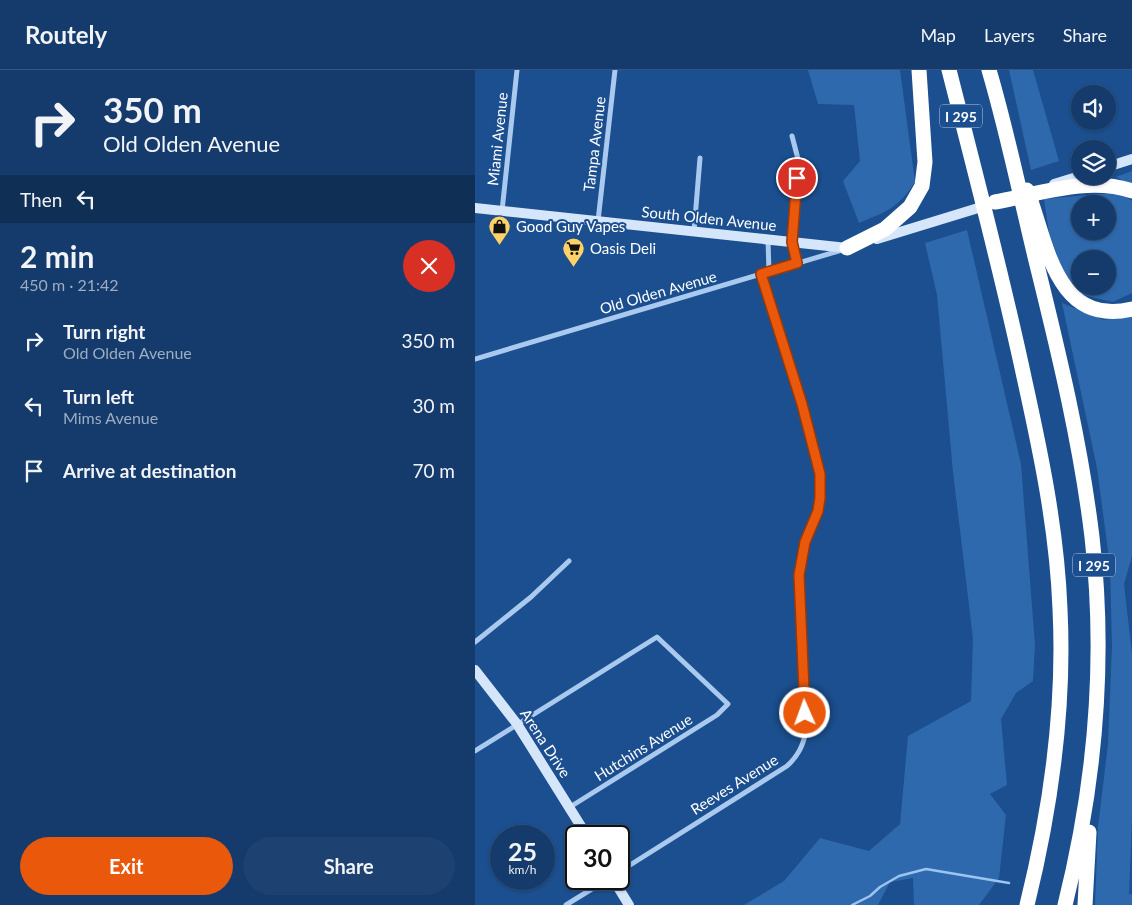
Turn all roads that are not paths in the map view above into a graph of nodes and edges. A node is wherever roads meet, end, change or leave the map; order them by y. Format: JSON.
{"nodes":[{"id":1,"x":517,"y":70,"type":"edge"},
{"id":2,"x":615,"y":70,"type":"edge"},
{"id":3,"x":919,"y":70,"type":"edge"},
{"id":4,"x":949,"y":70,"type":"edge"},
{"id":5,"x":989,"y":70,"type":"edge"},
{"id":6,"x":792,"y":136,"type":"dead end"},
{"id":7,"x":700,"y":158,"type":"dead end"},
{"id":8,"x":1132,"y":159,"type":"edge"},
{"id":9,"x":1116,"y":164,"type":"edge"},
{"id":10,"x":1071,"y":179,"type":"edge"},
{"id":11,"x":1132,"y":191,"type":"edge"},
{"id":12,"x":995,"y":202,"type":"junction"},
{"id":13,"x":475,"y":208,"type":"edge"},
{"id":14,"x":502,"y":211,"type":"junction"},
{"id":15,"x":598,"y":221,"type":"junction"},
{"id":16,"x":1035,"y":229,"type":"junction"},
{"id":17,"x":694,"y":232,"type":"junction"},
{"id":18,"x":768,"y":240,"type":"junction"},
{"id":19,"x":792,"y":242,"type":"junction"},
{"id":20,"x":847,"y":248,"type":"junction"},
{"id":21,"x":797,"y":263,"type":"junction"},
{"id":22,"x":769,"y":272,"type":"junction"},
{"id":23,"x":761,"y":274,"type":"junction"},
{"id":24,"x":1132,"y":309,"type":"edge"},
{"id":25,"x":475,"y":359,"type":"edge"},
{"id":26,"x":569,"y":561,"type":"dead end"},
{"id":27,"x":475,"y":642,"type":"edge"},
{"id":28,"x":475,"y":670,"type":"edge"},
{"id":29,"x":517,"y":724,"type":"junction"},
{"id":30,"x":1095,"y":734,"type":"junction"},
{"id":31,"x":475,"y":751,"type":"edge"},
{"id":32,"x":569,"y":808,"type":"junction"},
{"id":33,"x":580,"y":825,"type":"edge"},
{"id":34,"x":630,"y":865,"type":"edge"},
{"id":35,"x":590,"y":890,"type":"edge"},
{"id":36,"x":620,"y":890,"type":"edge"},
{"id":37,"x":566,"y":905,"type":"edge"},
{"id":38,"x":629,"y":905,"type":"edge"},
{"id":39,"x":1027,"y":905,"type":"edge"},
{"id":40,"x":1065,"y":905,"type":"edge"},
{"id":41,"x":1085,"y":905,"type":"edge"}],
"edges":[{"from":1,"to":14,"type":"street","name":"Miami Avenue"},
{"from":2,"to":15,"type":"street","name":"Tampa Avenue"},
{"from":3,"to":20,"type":"highway"},
{"from":4,"to":39,"type":"highway","number":"I 295"},
{"from":5,"to":16,"type":"highway","number":"I 295"},
{"from":6,"to":19,"type":"street"},
{"from":7,"to":17,"type":"street"},
{"from":8,"to":9,"type":"main road"},
{"from":10,"to":12,"type":"main road","name":"South Olden Avenue"},
{"from":11,"to":12,"type":"highway"},
{"from":12,"to":20,"type":"main road","name":"South Olden Avenue"},
{"from":13,"to":14,"type":"main road","name":"South Olden Avenue"},
{"from":14,"to":15,"type":"main road","name":"South Olden Avenue"},
{"from":15,"to":17,"type":"main road","name":"South Olden Avenue"},
{"from":16,"to":24,"type":"highway"},
{"from":16,"to":30,"type":"highway","number":"I 295"},
{"from":17,"to":18,"type":"main road","name":"South Olden Avenue"},
{"from":18,"to":19,"type":"main road","name":"South Olden Avenue"},
{"from":18,"to":22,"type":"street"},
{"from":19,"to":20,"type":"main road","name":"South Olden Avenue"},
{"from":19,"to":21,"type":"street"},
{"from":20,"to":21,"type":"street","name":"Old Olden Avenue"},
{"from":21,"to":22,"type":"street","name":"Old Olden Avenue"},
{"from":22,"to":23,"type":"street","name":"Old Olden Avenue"},
{"from":23,"to":25,"type":"street","name":"Old Olden Avenue"},
{"from":23,"to":34,"type":"street","name":"Reeves Avenue"},
{"from":26,"to":27,"type":"street"},
{"from":28,"to":29,"type":"main road","name":"Arena Drive"},
{"from":29,"to":31,"type":"street"},
{"from":29,"to":32,"type":"main road","name":"Arena Drive"},
{"from":29,"to":32,"type":"street","name":"Hutchins Avenue"},
{"from":30,"to":40,"type":"highway","number":"I 295"},
{"from":30,"to":41,"type":"highway"},
{"from":32,"to":33,"type":"main road","name":"Arena Drive"},
{"from":35,"to":37,"type":"street"},
{"from":36,"to":38,"type":"main road"}]}
